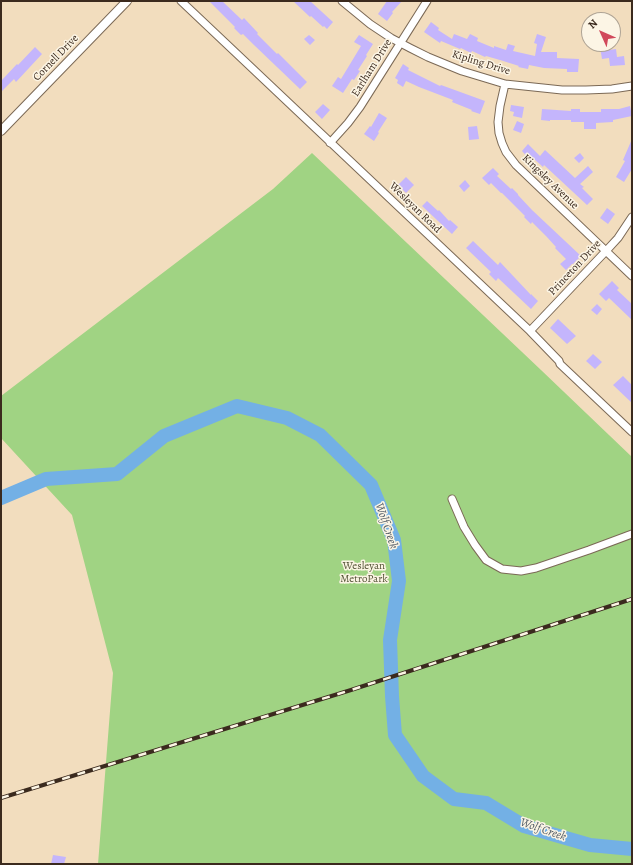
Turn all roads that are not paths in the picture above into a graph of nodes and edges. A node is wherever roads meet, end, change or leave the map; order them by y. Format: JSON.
{"nodes":[{"id":1,"x":128,"y":1,"type":"edge"},
{"id":2,"x":181,"y":1,"type":"edge"},
{"id":3,"x":342,"y":1,"type":"edge"},
{"id":4,"x":427,"y":1,"type":"edge"},
{"id":5,"x":400,"y":43,"type":"junction"},
{"id":6,"x":505,"y":84,"type":"junction"},
{"id":7,"x":632,"y":86,"type":"edge"},
{"id":8,"x":1,"y":131,"type":"edge"},
{"id":9,"x":330,"y":143,"type":"junction"},
{"id":10,"x":632,"y":217,"type":"edge"},
{"id":11,"x":606,"y":251,"type":"junction"},
{"id":12,"x":632,"y":276,"type":"edge"},
{"id":13,"x":530,"y":331,"type":"junction"},
{"id":14,"x":632,"y":432,"type":"edge"},
{"id":15,"x":452,"y":500,"type":"dead end"},
{"id":16,"x":632,"y":534,"type":"edge"}],
"edges":[{"from":1,"to":8,"type":"street","name":"Cornell Drive"},
{"from":2,"to":9,"type":"street","name":"Wesleyan Road"},
{"from":3,"to":5,"type":"street","name":"Kipling Drive"},
{"from":4,"to":5,"type":"street","name":"Earlham Drive"},
{"from":5,"to":6,"type":"street","name":"Kipling Drive"},
{"from":5,"to":9,"type":"street","name":"Earlham Drive"},
{"from":6,"to":7,"type":"street","name":"Kipling Drive"},
{"from":6,"to":11,"type":"street","name":"Kingsley Avenue"},
{"from":9,"to":13,"type":"street","name":"Wesleyan Road"},
{"from":10,"to":11,"type":"street","name":"Princeton Drive"},
{"from":11,"to":12,"type":"street","name":"Kingsley Avenue"},
{"from":11,"to":13,"type":"street","name":"Princeton Drive"},
{"from":13,"to":14,"type":"street","name":"Wesleyan Road"},
{"from":15,"to":16,"type":"street"}]}
